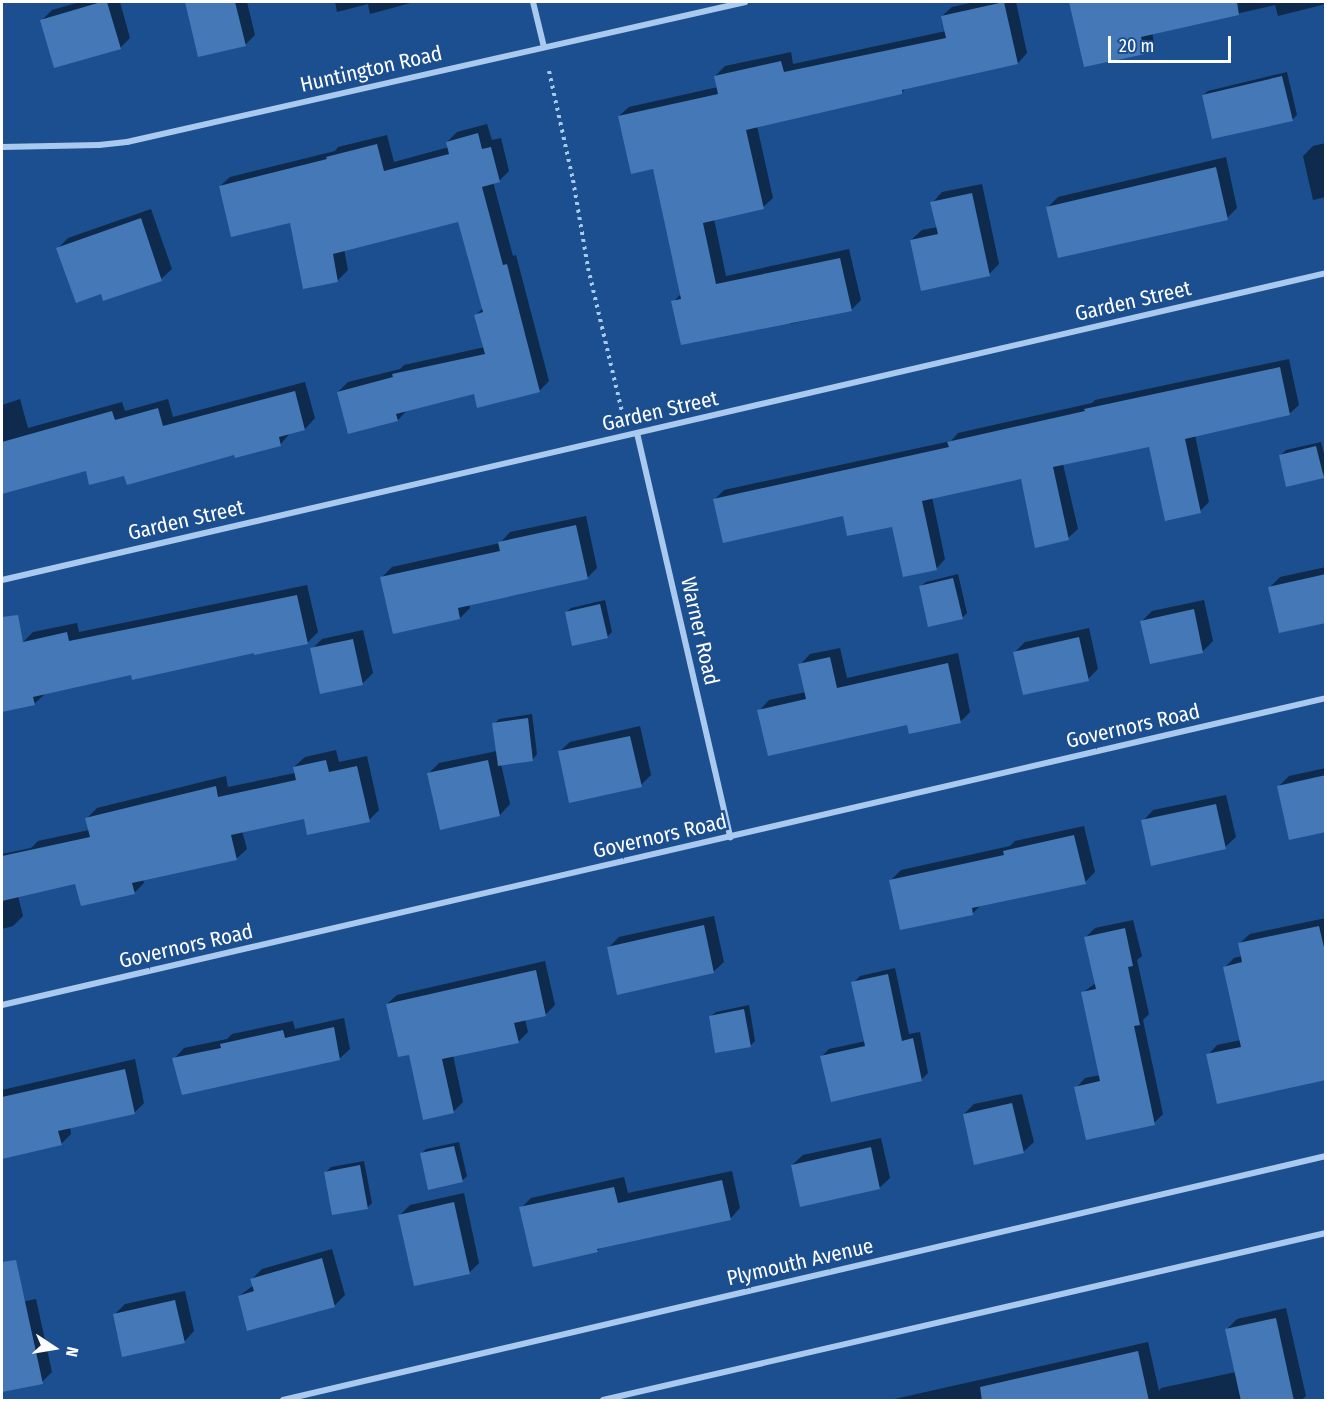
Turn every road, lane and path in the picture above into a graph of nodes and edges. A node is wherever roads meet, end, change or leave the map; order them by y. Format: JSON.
{"nodes":[{"id":1,"x":533,"y":2,"type":"edge"},
{"id":2,"x":745,"y":2,"type":"edge"},
{"id":3,"x":544,"y":47,"type":"junction"},
{"id":4,"x":2,"y":147,"type":"edge"},
{"id":5,"x":1326,"y":273,"type":"edge"},
{"id":6,"x":637,"y":433,"type":"junction"},
{"id":7,"x":628,"y":435,"type":"junction"},
{"id":8,"x":2,"y":580,"type":"edge"},
{"id":9,"x":1326,"y":698,"type":"edge"},
{"id":10,"x":730,"y":837,"type":"junction"},
{"id":11,"x":2,"y":1005,"type":"edge"},
{"id":12,"x":1326,"y":1156,"type":"edge"},
{"id":13,"x":1326,"y":1233,"type":"edge"},
{"id":14,"x":283,"y":1401,"type":"edge"},
{"id":15,"x":603,"y":1401,"type":"edge"}],
"edges":[{"from":1,"to":3,"type":"street"},
{"from":2,"to":3,"type":"street","name":"Huntington Road"},
{"from":3,"to":4,"type":"street","name":"Huntington Road"},
{"from":3,"to":7,"type":"path"},
{"from":5,"to":6,"type":"street","name":"Garden Street"},
{"from":6,"to":7,"type":"street","name":"Garden Street"},
{"from":6,"to":10,"type":"street","name":"Warner Road"},
{"from":7,"to":8,"type":"street","name":"Garden Street"},
{"from":9,"to":10,"type":"street","name":"Governors Road"},
{"from":10,"to":11,"type":"street","name":"Governors Road"},
{"from":12,"to":14,"type":"street","name":"Plymouth Avenue"},
{"from":13,"to":15,"type":"street"}]}
